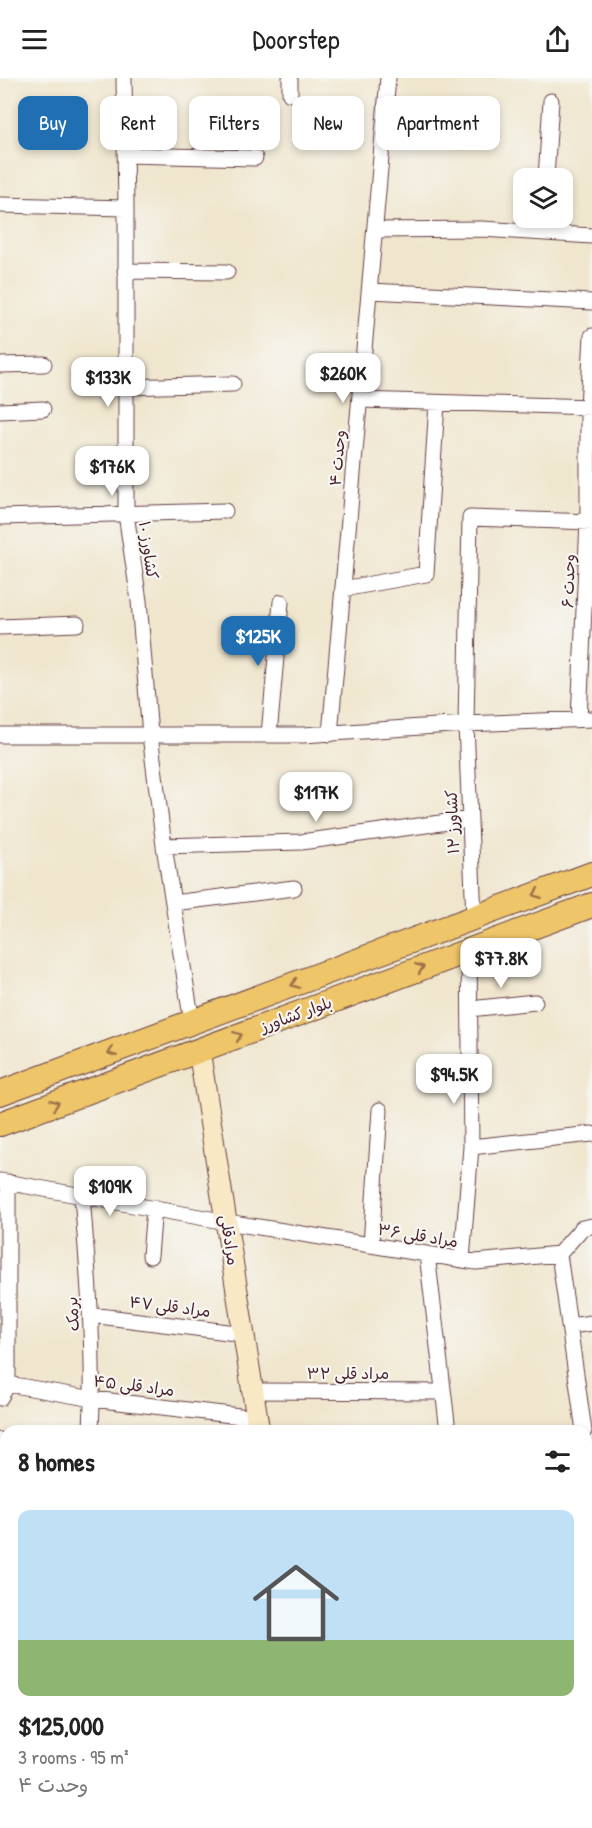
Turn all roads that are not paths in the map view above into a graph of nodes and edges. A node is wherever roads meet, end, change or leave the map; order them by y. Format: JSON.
{"nodes":[{"id":1,"x":124,"y":78,"type":"edge"},
{"id":2,"x":290,"y":78,"type":"edge"},
{"id":3,"x":388,"y":78,"type":"edge"},
{"id":4,"x":290,"y":94,"type":"dead end"},
{"id":5,"x":551,"y":101,"type":"dead end"},
{"id":6,"x":125,"y":155,"type":"junction"},
{"id":7,"x":255,"y":158,"type":"dead end"},
{"id":8,"x":547,"y":168,"type":"edge"},
{"id":9,"x":0,"y":205,"type":"edge"},
{"id":10,"x":126,"y":208,"type":"junction"},
{"id":11,"x":544,"y":228,"type":"edge"},
{"id":12,"x":376,"y":230,"type":"junction"},
{"id":13,"x":544,"y":233,"type":"junction"},
{"id":14,"x":592,"y":236,"type":"edge"},
{"id":15,"x":125,"y":271,"type":"junction"},
{"id":16,"x":227,"y":272,"type":"dead end"},
{"id":17,"x":370,"y":291,"type":"junction"},
{"id":18,"x":592,"y":302,"type":"edge"},
{"id":19,"x":592,"y":336,"type":"edge"},
{"id":20,"x":44,"y":364,"type":"dead end"},
{"id":21,"x":0,"y":365,"type":"edge"},
{"id":22,"x":233,"y":384,"type":"dead end"},
{"id":23,"x":125,"y":387,"type":"junction"},
{"id":24,"x":360,"y":400,"type":"junction"},
{"id":25,"x":438,"y":403,"type":"junction"},
{"id":26,"x":590,"y":407,"type":"edge"},
{"id":27,"x":43,"y":410,"type":"dead end"},
{"id":28,"x":0,"y":411,"type":"edge"},
{"id":29,"x":225,"y":511,"type":"dead end"},
{"id":30,"x":126,"y":514,"type":"junction"},
{"id":31,"x":0,"y":517,"type":"edge"},
{"id":32,"x":590,"y":521,"type":"edge"},
{"id":33,"x":343,"y":589,"type":"junction"},
{"id":34,"x":280,"y":602,"type":"dead end"},
{"id":35,"x":77,"y":624,"type":"dead end"},
{"id":36,"x":0,"y":627,"type":"edge"},
{"id":37,"x":588,"y":634,"type":"edge"},
{"id":38,"x":586,"y":719,"type":"edge"},
{"id":39,"x":466,"y":724,"type":"junction"},
{"id":40,"x":330,"y":734,"type":"junction"},
{"id":41,"x":0,"y":735,"type":"edge"},
{"id":42,"x":150,"y":735,"type":"junction"},
{"id":43,"x":269,"y":735,"type":"junction"},
{"id":44,"x":470,"y":819,"type":"junction"},
{"id":45,"x":164,"y":846,"type":"junction"},
{"id":46,"x":592,"y":874,"type":"edge"},
{"id":47,"x":294,"y":888,"type":"dead end"},
{"id":48,"x":173,"y":903,"type":"junction"},
{"id":49,"x":592,"y":905,"type":"edge"},
{"id":50,"x":474,"y":918,"type":"junction"},
{"id":51,"x":469,"y":950,"type":"junction"},
{"id":52,"x":329,"y":972,"type":"junction"},
{"id":53,"x":339,"y":998,"type":"junction"},
{"id":54,"x":535,"y":1002,"type":"dead end"},
{"id":55,"x":470,"y":1009,"type":"junction"},
{"id":56,"x":192,"y":1023,"type":"junction"},
{"id":57,"x":200,"y":1050,"type":"junction"},
{"id":58,"x":0,"y":1093,"type":"edge"},
{"id":59,"x":380,"y":1110,"type":"dead end"},
{"id":60,"x":0,"y":1124,"type":"edge"},
{"id":61,"x":592,"y":1134,"type":"edge"},
{"id":62,"x":471,"y":1147,"type":"junction"},
{"id":63,"x":4,"y":1182,"type":"edge"},
{"id":64,"x":82,"y":1196,"type":"junction"},
{"id":65,"x":154,"y":1208,"type":"junction"},
{"id":66,"x":227,"y":1222,"type":"junction"},
{"id":67,"x":592,"y":1226,"type":"edge"},
{"id":68,"x":371,"y":1245,"type":"junction"},
{"id":69,"x":427,"y":1254,"type":"junction"},
{"id":70,"x":559,"y":1254,"type":"junction"},
{"id":71,"x":150,"y":1256,"type":"dead end"},
{"id":72,"x":462,"y":1260,"type":"junction"},
{"id":73,"x":4,"y":1264,"type":"edge"},
{"id":74,"x":91,"y":1315,"type":"junction"},
{"id":75,"x":592,"y":1323,"type":"edge"},
{"id":76,"x":570,"y":1326,"type":"junction"},
{"id":77,"x":244,"y":1334,"type":"junction"},
{"id":78,"x":8,"y":1384,"type":"junction"},
{"id":79,"x":253,"y":1391,"type":"junction"},
{"id":80,"x":443,"y":1392,"type":"junction"},
{"id":81,"x":0,"y":1398,"type":"edge"},
{"id":82,"x":93,"y":1399,"type":"junction"},
{"id":83,"x":91,"y":1425,"type":"edge"},
{"id":84,"x":258,"y":1425,"type":"edge"},
{"id":85,"x":447,"y":1425,"type":"edge"},
{"id":86,"x":583,"y":1425,"type":"edge"}],
"edges":[{"from":1,"to":6,"type":"street","name":"کشاورز ۱۰"},
{"from":2,"to":4,"type":"street"},
{"from":3,"to":12,"type":"street","name":"وحدت ۴"},
{"from":5,"to":8,"type":"street"},
{"from":6,"to":7,"type":"street"},
{"from":6,"to":10,"type":"street","name":"کشاورز ۱۰"},
{"from":9,"to":10,"type":"street"},
{"from":10,"to":15,"type":"street","name":"کشاورز ۱۰"},
{"from":11,"to":13,"type":"street"},
{"from":12,"to":13,"type":"street"},
{"from":12,"to":17,"type":"street","name":"وحدت ۴"},
{"from":13,"to":14,"type":"street"},
{"from":15,"to":16,"type":"street"},
{"from":15,"to":23,"type":"street","name":"کشاورز ۱۰"},
{"from":17,"to":18,"type":"street"},
{"from":17,"to":24,"type":"street","name":"وحدت ۴"},
{"from":19,"to":26,"type":"street","name":"وحدت ۶"},
{"from":20,"to":21,"type":"street"},
{"from":22,"to":23,"type":"street"},
{"from":23,"to":30,"type":"street","name":"کشاورز ۱۰"},
{"from":24,"to":25,"type":"street"},
{"from":24,"to":33,"type":"street","name":"وحدت ۴"},
{"from":25,"to":26,"type":"street"},
{"from":25,"to":33,"type":"street"},
{"from":26,"to":32,"type":"street","name":"وحدت ۶"},
{"from":27,"to":28,"type":"street"},
{"from":29,"to":30,"type":"street"},
{"from":30,"to":31,"type":"street"},
{"from":30,"to":42,"type":"street","name":"کشاورز ۱۰"},
{"from":32,"to":37,"type":"street","name":"وحدت ۶"},
{"from":32,"to":39,"type":"street","name":"کشاورز ۱۲"},
{"from":33,"to":40,"type":"street","name":"وحدت ۴"},
{"from":34,"to":43,"type":"street"},
{"from":35,"to":36,"type":"street"},
{"from":37,"to":38,"type":"street","name":"وحدت ۶"},
{"from":38,"to":39,"type":"street"},
{"from":39,"to":40,"type":"street"},
{"from":39,"to":44,"type":"street","name":"کشاورز ۱۲"},
{"from":40,"to":43,"type":"street"},
{"from":41,"to":42,"type":"street"},
{"from":42,"to":43,"type":"street"},
{"from":42,"to":45,"type":"street","name":"کشاورز ۱۰"},
{"from":44,"to":45,"type":"street"},
{"from":44,"to":50,"type":"street","name":"کشاورز ۱۲"},
{"from":45,"to":48,"type":"street","name":"کشاورز ۱۰"},
{"from":46,"to":50,"type":"main road","name":"بلوار کشاورز","one_way":true},
{"from":47,"to":48,"type":"street"},
{"from":48,"to":56,"type":"street","name":"کشاورز ۱۰"},
{"from":49,"to":51,"type":"main road","name":"بلوار کشاورز"},
{"from":50,"to":52,"type":"main road","name":"بلوار کشاورز"},
{"from":53,"to":51,"type":"main road","name":"بلوار کشاورز","one_way":true},
{"from":51,"to":55,"type":"street"},
{"from":52,"to":53,"type":"main road"},
{"from":52,"to":56,"type":"main road","name":"بلوار کشاورز","one_way":true},
{"from":57,"to":53,"type":"main road","name":"بلوار کشاورز","one_way":true},
{"from":54,"to":55,"type":"street"},
{"from":55,"to":62,"type":"street"},
{"from":56,"to":58,"type":"main road","name":"بلوار کشاورز","one_way":true},
{"from":60,"to":57,"type":"main road","name":"بلوار کشاورز","one_way":true},
{"from":57,"to":66,"type":"street","name":"مرادقلی"},
{"from":59,"to":68,"type":"street"},
{"from":61,"to":62,"type":"street"},
{"from":62,"to":72,"type":"street"},
{"from":63,"to":64,"type":"street","name":"مراد قلی ۳۶"},
{"from":63,"to":73,"type":"street"},
{"from":64,"to":65,"type":"street","name":"مراد قلی ۳۶"},
{"from":64,"to":74,"type":"street","name":"برمک"},
{"from":65,"to":66,"type":"street","name":"مراد قلی ۳۶"},
{"from":65,"to":71,"type":"street"},
{"from":66,"to":68,"type":"street","name":"مراد قلی ۳۶"},
{"from":66,"to":77,"type":"street","name":"مرادقلی"},
{"from":67,"to":70,"type":"street"},
{"from":68,"to":69,"type":"street","name":"مراد قلی ۳۶"},
{"from":69,"to":72,"type":"street","name":"مراد قلی ۳۶"},
{"from":69,"to":80,"type":"street"},
{"from":70,"to":72,"type":"street","name":"مراد قلی ۳۶"},
{"from":70,"to":76,"type":"street"},
{"from":73,"to":78,"type":"street"},
{"from":74,"to":77,"type":"street","name":"مراد قلی ۴۷"},
{"from":74,"to":82,"type":"street","name":"برمک"},
{"from":75,"to":76,"type":"street"},
{"from":76,"to":86,"type":"street"},
{"from":77,"to":79,"type":"street","name":"مرادقلی"},
{"from":78,"to":81,"type":"street"},
{"from":78,"to":82,"type":"street","name":"مراد قلی ۴۵"},
{"from":79,"to":80,"type":"street","name":"مراد قلی ۳۲"},
{"from":79,"to":84,"type":"street","name":"مرادقلی"},
{"from":80,"to":85,"type":"street"},
{"from":82,"to":83,"type":"street","name":"برمک"},
{"from":82,"to":84,"type":"street","name":"مراد قلی ۴۵"}]}
